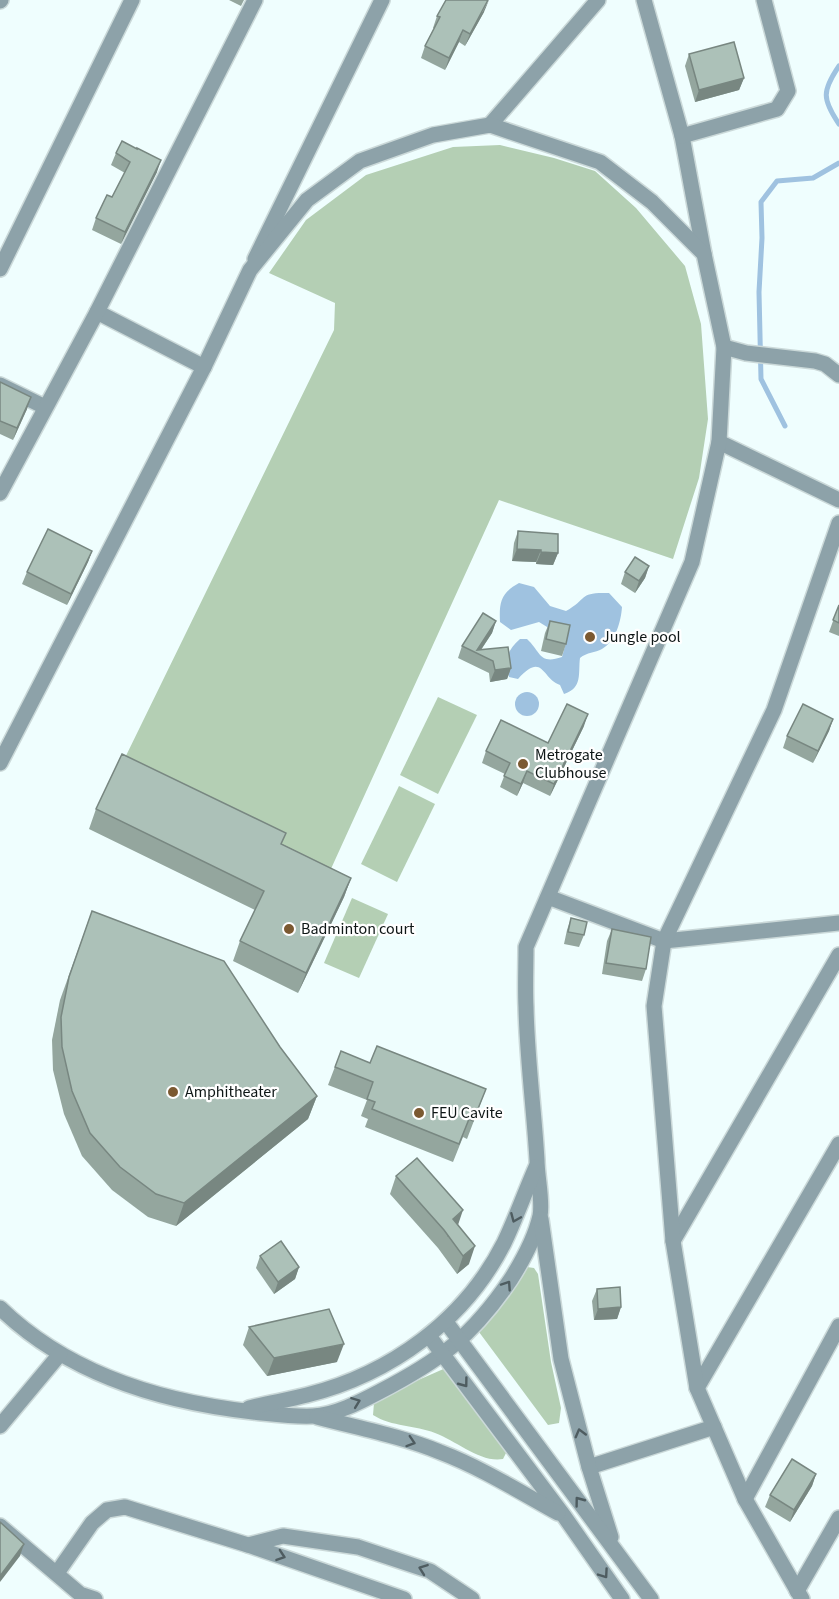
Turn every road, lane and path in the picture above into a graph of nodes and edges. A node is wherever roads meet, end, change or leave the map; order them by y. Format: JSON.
{"nodes":[{"id":1,"x":132,"y":0,"type":"edge"},
{"id":2,"x":255,"y":0,"type":"edge"},
{"id":3,"x":382,"y":0,"type":"edge"},
{"id":4,"x":598,"y":0,"type":"edge"},
{"id":5,"x":644,"y":0,"type":"edge"},
{"id":6,"x":764,"y":0,"type":"edge"},
{"id":7,"x":490,"y":125,"type":"junction"},
{"id":8,"x":682,"y":136,"type":"junction"},
{"id":9,"x":704,"y":254,"type":"junction"},
{"id":10,"x":0,"y":269,"type":"edge"},
{"id":11,"x":250,"y":270,"type":"junction"},
{"id":12,"x":97,"y":312,"type":"junction"},
{"id":13,"x":724,"y":347,"type":"junction"},
{"id":14,"x":204,"y":367,"type":"junction"},
{"id":15,"x":839,"y":375,"type":"edge"},
{"id":16,"x":0,"y":385,"type":"edge"},
{"id":17,"x":45,"y":407,"type":"junction"},
{"id":18,"x":719,"y":442,"type":"junction"},
{"id":19,"x":0,"y":494,"type":"edge"},
{"id":20,"x":839,"y":500,"type":"edge"},
{"id":21,"x":839,"y":523,"type":"edge"},
{"id":22,"x":0,"y":763,"type":"edge"},
{"id":23,"x":548,"y":897,"type":"junction"},
{"id":24,"x":839,"y":923,"type":"edge"},
{"id":25,"x":664,"y":941,"type":"junction"},
{"id":26,"x":839,"y":955,"type":"edge"},
{"id":27,"x":839,"y":1144,"type":"edge"},
{"id":28,"x":537,"y":1164,"type":"junction"},
{"id":29,"x":541,"y":1214,"type":"junction"},
{"id":30,"x":673,"y":1241,"type":"junction"},
{"id":31,"x":0,"y":1308,"type":"edge"},
{"id":32,"x":446,"y":1322,"type":"junction"},
{"id":33,"x":839,"y":1326,"type":"edge"},
{"id":34,"x":429,"y":1336,"type":"junction"},
{"id":35,"x":460,"y":1341,"type":"junction"},
{"id":36,"x":60,"y":1354,"type":"junction"},
{"id":37,"x":443,"y":1354,"type":"junction"},
{"id":38,"x":697,"y":1388,"type":"junction"},
{"id":39,"x":237,"y":1410,"type":"junction"},
{"id":40,"x":314,"y":1416,"type":"junction"},
{"id":41,"x":0,"y":1426,"type":"edge"},
{"id":42,"x":714,"y":1427,"type":"junction"},
{"id":43,"x":589,"y":1467,"type":"junction"},
{"id":44,"x":746,"y":1499,"type":"junction"},
{"id":45,"x":564,"y":1516,"type":"junction"},
{"id":46,"x":839,"y":1518,"type":"edge"},
{"id":47,"x":0,"y":1526,"type":"edge"},
{"id":48,"x":248,"y":1545,"type":"junction"},
{"id":49,"x":615,"y":1549,"type":"junction"},
{"id":50,"x":57,"y":1573,"type":"junction"},
{"id":51,"x":800,"y":1595,"type":"edge"},
{"id":52,"x":95,"y":1599,"type":"edge"},
{"id":53,"x":404,"y":1599,"type":"edge"},
{"id":54,"x":472,"y":1599,"type":"edge"},
{"id":55,"x":622,"y":1599,"type":"edge"},
{"id":56,"x":651,"y":1599,"type":"edge"}],
"edges":[{"from":1,"to":10,"type":"street"},
{"from":2,"to":12,"type":"street"},
{"from":3,"to":11,"type":"street"},
{"from":4,"to":7,"type":"street"},
{"from":5,"to":8,"type":"street"},
{"from":6,"to":8,"type":"street"},
{"from":7,"to":9,"type":"street"},
{"from":7,"to":11,"type":"street"},
{"from":8,"to":9,"type":"street"},
{"from":9,"to":13,"type":"street"},
{"from":11,"to":14,"type":"street"},
{"from":12,"to":14,"type":"street"},
{"from":12,"to":17,"type":"street"},
{"from":13,"to":15,"type":"street"},
{"from":13,"to":18,"type":"street"},
{"from":14,"to":22,"type":"street"},
{"from":16,"to":17,"type":"street"},
{"from":17,"to":19,"type":"street"},
{"from":18,"to":20,"type":"street"},
{"from":18,"to":23,"type":"street"},
{"from":21,"to":25,"type":"street"},
{"from":23,"to":25,"type":"street"},
{"from":23,"to":28,"type":"street"},
{"from":24,"to":25,"type":"street"},
{"from":25,"to":30,"type":"street"},
{"from":26,"to":30,"type":"street"},
{"from":27,"to":38,"type":"street"},
{"from":28,"to":29,"type":"street"},
{"from":28,"to":32,"type":"street","one_way":true},
{"from":35,"to":29,"type":"street","one_way":true},
{"from":43,"to":29,"type":"street","one_way":true},
{"from":30,"to":38,"type":"street"},
{"from":31,"to":36,"type":"street"},
{"from":32,"to":34,"type":"street"},
{"from":32,"to":35,"type":"street"},
{"from":33,"to":44,"type":"street"},
{"from":34,"to":37,"type":"street"},
{"from":34,"to":39,"type":"street"},
{"from":35,"to":37,"type":"street"},
{"from":49,"to":35,"type":"street","one_way":true},
{"from":36,"to":39,"type":"street"},
{"from":36,"to":41,"type":"street"},
{"from":40,"to":37,"type":"street","one_way":true},
{"from":37,"to":45,"type":"street","one_way":true},
{"from":38,"to":42,"type":"street"},
{"from":39,"to":40,"type":"street"},
{"from":40,"to":45,"type":"street","one_way":true},
{"from":42,"to":43,"type":"street"},
{"from":42,"to":44,"type":"street"},
{"from":43,"to":49,"type":"street"},
{"from":44,"to":51,"type":"street"},
{"from":45,"to":55,"type":"street","one_way":true},
{"from":46,"to":51,"type":"street"},
{"from":47,"to":50,"type":"street"},
{"from":48,"to":50,"type":"street"},
{"from":48,"to":53,"type":"street","one_way":true},
{"from":54,"to":48,"type":"street","one_way":true},
{"from":49,"to":56,"type":"street"},
{"from":50,"to":52,"type":"street"}]}
